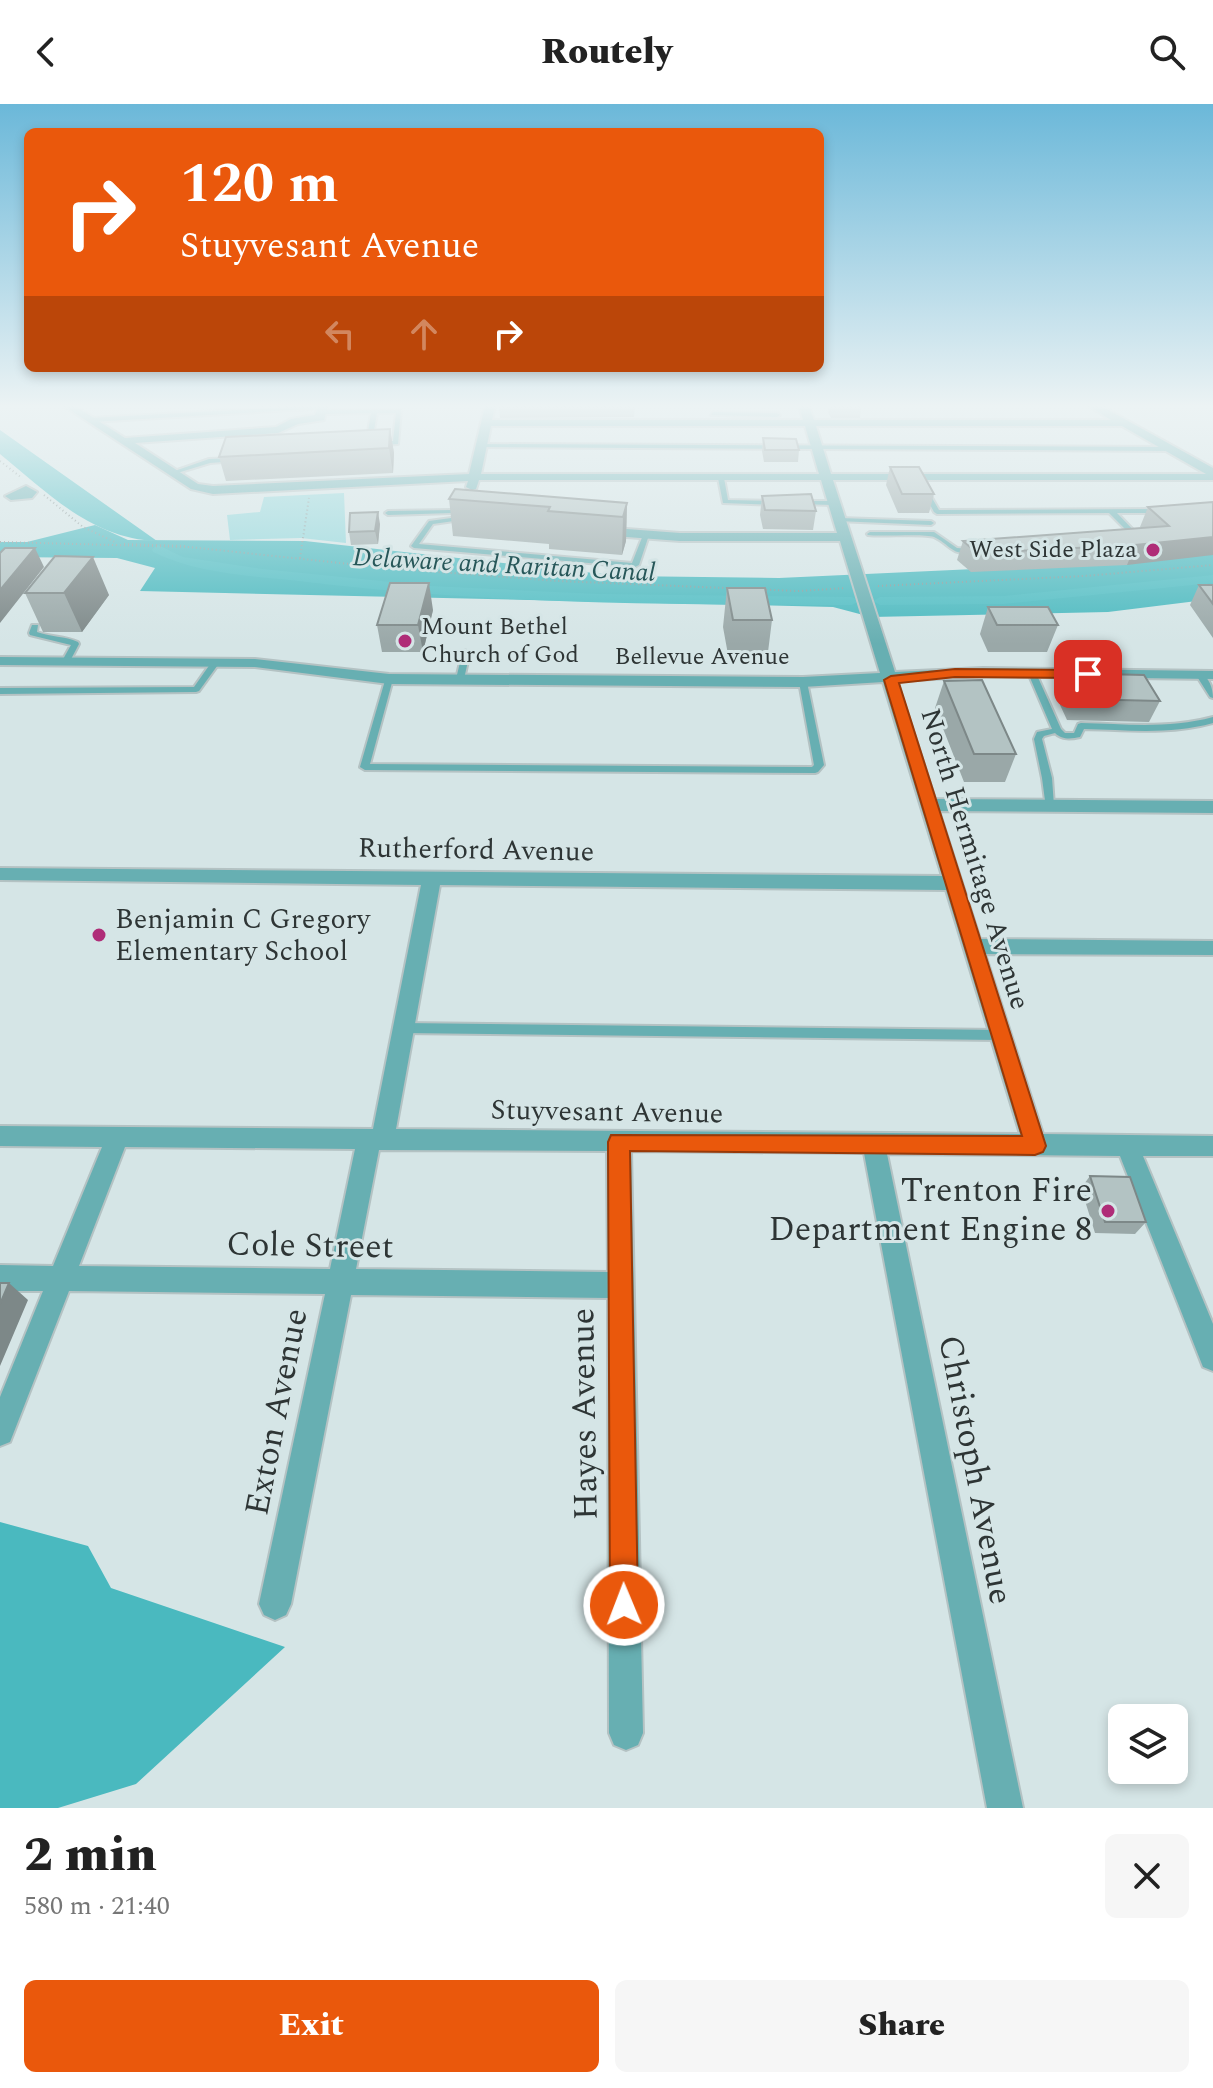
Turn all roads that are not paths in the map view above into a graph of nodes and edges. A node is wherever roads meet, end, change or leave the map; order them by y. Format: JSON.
{"nodes":[{"id":1,"x":196,"y":486,"type":"edge"},
{"id":2,"x":282,"y":486,"type":"edge"},
{"id":3,"x":473,"y":486,"type":"edge"},
{"id":4,"x":722,"y":486,"type":"edge"},
{"id":5,"x":828,"y":486,"type":"edge"},
{"id":6,"x":923,"y":486,"type":"edge"},
{"id":7,"x":780,"y":503,"type":"edge"},
{"id":8,"x":794,"y":503,"type":"edge"},
{"id":9,"x":833,"y":503,"type":"junction"},
{"id":10,"x":467,"y":509,"type":"junction"},
{"id":11,"x":1111,"y":511,"type":"junction"},
{"id":12,"x":1169,"y":511,"type":"edge"},
{"id":13,"x":937,"y":512,"type":"junction"},
{"id":14,"x":388,"y":513,"type":"dead end"},
{"id":15,"x":839,"y":520,"type":"junction"},
{"id":16,"x":485,"y":521,"type":"edge"},
{"id":17,"x":931,"y":523,"type":"junction"},
{"id":18,"x":591,"y":530,"type":"edge"},
{"id":19,"x":870,"y":534,"type":"dead end"},
{"id":20,"x":934,"y":534,"type":"junction"},
{"id":21,"x":646,"y":535,"type":"junction"},
{"id":22,"x":844,"y":537,"type":"junction"},
{"id":23,"x":1121,"y":539,"type":"edge"},
{"id":24,"x":976,"y":551,"type":"edge"},
{"id":25,"x":35,"y":627,"type":"dead end"},
{"id":26,"x":466,"y":652,"type":"dead end"},
{"id":27,"x":0,"y":661,"type":"edge"},
{"id":28,"x":66,"y":661,"type":"junction"},
{"id":29,"x":216,"y":662,"type":"junction"},
{"id":30,"x":1032,"y":673,"type":"junction"},
{"id":31,"x":1206,"y":675,"type":"edge"},
{"id":32,"x":389,"y":679,"type":"junction"},
{"id":33,"x":460,"y":679,"type":"junction"},
{"id":34,"x":891,"y":680,"type":"junction"},
{"id":35,"x":803,"y":682,"type":"junction"},
{"id":36,"x":0,"y":691,"type":"edge"},
{"id":37,"x":1213,"y":695,"type":"edge"},
{"id":38,"x":1213,"y":720,"type":"edge"},
{"id":39,"x":1057,"y":730,"type":"junction"},
{"id":40,"x":927,"y":805,"type":"junction"},
{"id":41,"x":1049,"y":806,"type":"junction"},
{"id":42,"x":1213,"y":807,"type":"edge"},
{"id":43,"x":0,"y":874,"type":"edge"},
{"id":44,"x":432,"y":878,"type":"junction"},
{"id":45,"x":951,"y":883,"type":"junction"},
{"id":46,"x":972,"y":946,"type":"junction"},
{"id":47,"x":1213,"y":948,"type":"edge"},
{"id":48,"x":403,"y":1028,"type":"junction"},
{"id":49,"x":999,"y":1035,"type":"junction"},
{"id":50,"x":0,"y":1136,"type":"edge"},
{"id":51,"x":117,"y":1138,"type":"junction"},
{"id":52,"x":376,"y":1140,"type":"junction"},
{"id":53,"x":619,"y":1142,"type":"junction"},
{"id":54,"x":874,"y":1145,"type":"junction"},
{"id":55,"x":1035,"y":1146,"type":"junction"},
{"id":56,"x":1213,"y":1146,"type":"edge"},
{"id":57,"x":1128,"y":1147,"type":"junction"},
{"id":58,"x":0,"y":1278,"type":"edge"},
{"id":59,"x":59,"y":1278,"type":"junction"},
{"id":60,"x":339,"y":1283,"type":"junction"},
{"id":61,"x":619,"y":1285,"type":"junction"},
{"id":62,"x":1213,"y":1357,"type":"edge"},
{"id":63,"x":0,"y":1432,"type":"edge"},
{"id":64,"x":275,"y":1604,"type":"dead end"},
{"id":65,"x":626,"y":1733,"type":"dead end"},
{"id":66,"x":1005,"y":1808,"type":"edge"}],
"edges":[{"from":1,"to":2,"type":"street"},
{"from":3,"to":10,"type":"street"},
{"from":4,"to":7,"type":"lane"},
{"from":5,"to":9,"type":"street","name":"North Hermitage Avenue"},
{"from":6,"to":13,"type":"lane"},
{"from":8,"to":9,"type":"lane"},
{"from":9,"to":15,"type":"street","name":"North Hermitage Avenue"},
{"from":10,"to":14,"type":"lane"},
{"from":10,"to":16,"type":"street"},
{"from":10,"to":21,"type":"lane"},
{"from":11,"to":12,"type":"lane"},
{"from":11,"to":13,"type":"lane"},
{"from":11,"to":23,"type":"lane"},
{"from":13,"to":17,"type":"lane"},
{"from":15,"to":17,"type":"lane"},
{"from":15,"to":22,"type":"street","name":"North Hermitage Avenue"},
{"from":17,"to":20,"type":"lane"},
{"from":18,"to":21,"type":"street"},
{"from":19,"to":20,"type":"lane"},
{"from":20,"to":24,"type":"lane"},
{"from":21,"to":22,"type":"street"},
{"from":22,"to":34,"type":"street","name":"North Hermitage Avenue"},
{"from":25,"to":28,"type":"lane"},
{"from":26,"to":33,"type":"lane"},
{"from":27,"to":28,"type":"street","name":"Bellevue Avenue"},
{"from":28,"to":29,"type":"street","name":"Bellevue Avenue"},
{"from":29,"to":32,"type":"street","name":"Bellevue Avenue"},
{"from":29,"to":36,"type":"lane"},
{"from":30,"to":31,"type":"street","name":"Bellevue Avenue"},
{"from":30,"to":34,"type":"street","name":"Bellevue Avenue"},
{"from":30,"to":39,"type":"lane"},
{"from":31,"to":37,"type":"lane"},
{"from":32,"to":33,"type":"street","name":"Bellevue Avenue"},
{"from":32,"to":35,"type":"lane"},
{"from":33,"to":35,"type":"street","name":"Bellevue Avenue"},
{"from":34,"to":35,"type":"street","name":"Bellevue Avenue"},
{"from":34,"to":40,"type":"street","name":"North Hermitage Avenue"},
{"from":38,"to":39,"type":"lane"},
{"from":39,"to":41,"type":"lane"},
{"from":40,"to":41,"type":"street"},
{"from":40,"to":45,"type":"street","name":"North Hermitage Avenue"},
{"from":41,"to":42,"type":"street"},
{"from":43,"to":44,"type":"street","name":"Rutherford Avenue"},
{"from":44,"to":45,"type":"street","name":"Rutherford Avenue"},
{"from":44,"to":48,"type":"street","name":"Exton Avenue"},
{"from":45,"to":46,"type":"street","name":"North Hermitage Avenue"},
{"from":46,"to":47,"type":"street"},
{"from":46,"to":49,"type":"street","name":"North Hermitage Avenue"},
{"from":48,"to":49,"type":"lane"},
{"from":48,"to":52,"type":"street","name":"Exton Avenue"},
{"from":49,"to":55,"type":"street","name":"North Hermitage Avenue"},
{"from":50,"to":51,"type":"street","name":"Stuyvesant Avenue"},
{"from":51,"to":52,"type":"street","name":"Stuyvesant Avenue"},
{"from":51,"to":59,"type":"street"},
{"from":52,"to":53,"type":"street","name":"Stuyvesant Avenue"},
{"from":52,"to":60,"type":"street","name":"Exton Avenue"},
{"from":53,"to":54,"type":"street","name":"Stuyvesant Avenue"},
{"from":53,"to":61,"type":"street","name":"Hayes Avenue"},
{"from":54,"to":55,"type":"street","name":"Stuyvesant Avenue"},
{"from":54,"to":66,"type":"street","name":"Christoph Avenue"},
{"from":55,"to":57,"type":"street","name":"Stuyvesant Avenue"},
{"from":56,"to":57,"type":"street","name":"Stuyvesant Avenue"},
{"from":57,"to":62,"type":"street"},
{"from":58,"to":59,"type":"street","name":"Cole Street"},
{"from":59,"to":60,"type":"street","name":"Cole Street"},
{"from":59,"to":63,"type":"street"},
{"from":60,"to":61,"type":"street","name":"Cole Street"},
{"from":60,"to":64,"type":"street","name":"Exton Avenue"},
{"from":61,"to":65,"type":"street","name":"Hayes Avenue"}]}
